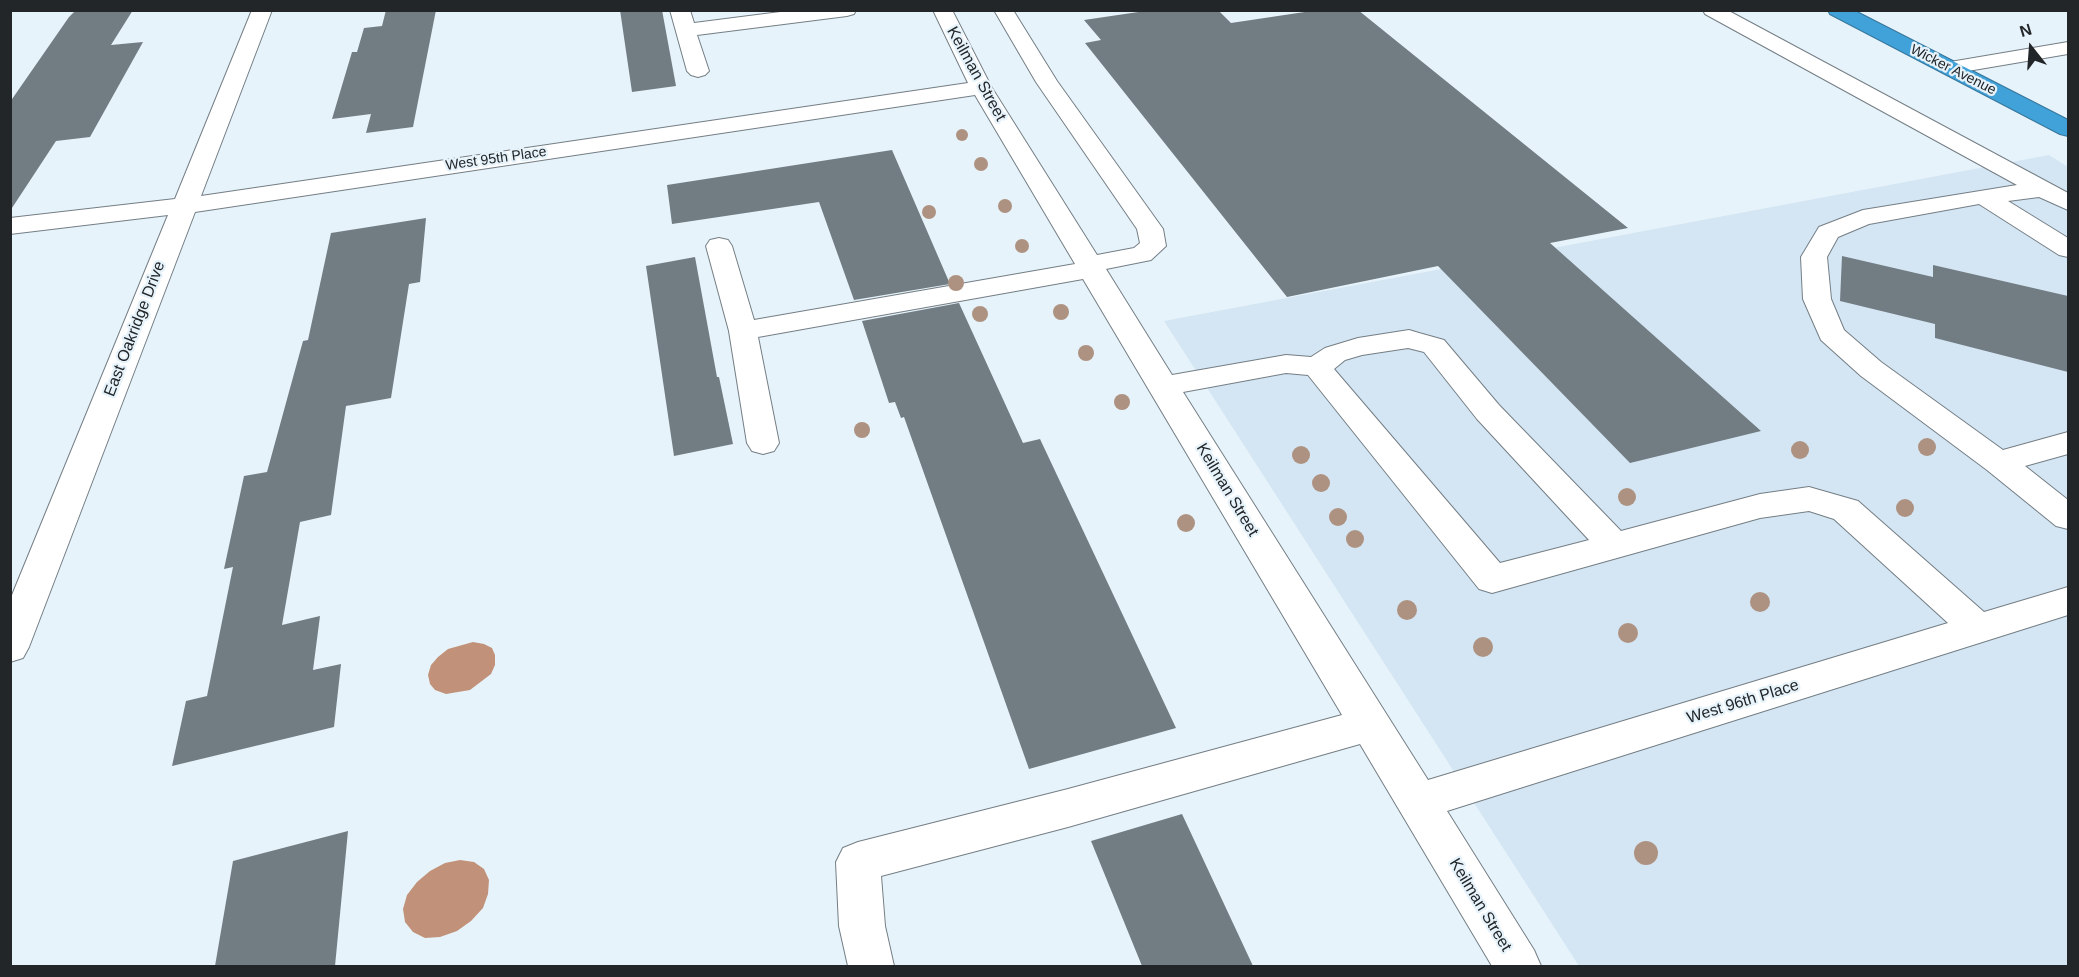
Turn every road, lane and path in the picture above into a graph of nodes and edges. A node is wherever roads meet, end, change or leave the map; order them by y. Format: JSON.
{"nodes":[{"id":1,"x":262,"y":10,"type":"edge"},
{"id":2,"x":680,"y":10,"type":"edge"},
{"id":3,"x":847,"y":10,"type":"edge"},
{"id":4,"x":942,"y":10,"type":"edge"},
{"id":5,"x":1003,"y":10,"type":"edge"},
{"id":6,"x":1713,"y":10,"type":"edge"},
{"id":7,"x":1837,"y":10,"type":"edge"},
{"id":8,"x":686,"y":30,"type":"junction"},
{"id":9,"x":2068,"y":48,"type":"edge"},
{"id":10,"x":1950,"y":68,"type":"junction"},
{"id":11,"x":698,"y":71,"type":"dead end"},
{"id":12,"x":981,"y":88,"type":"junction"},
{"id":13,"x":2068,"y":129,"type":"edge"},
{"id":14,"x":2043,"y":189,"type":"junction"},
{"id":15,"x":1983,"y":196,"type":"junction"},
{"id":16,"x":2068,"y":203,"type":"edge"},
{"id":17,"x":183,"y":206,"type":"junction"},
{"id":18,"x":10,"y":226,"type":"edge"},
{"id":19,"x":719,"y":246,"type":"dead end"},
{"id":20,"x":2068,"y":249,"type":"edge"},
{"id":21,"x":1091,"y":266,"type":"junction"},
{"id":22,"x":743,"y":331,"type":"junction"},
{"id":23,"x":1317,"y":367,"type":"junction"},
{"id":24,"x":1164,"y":386,"type":"junction"},
{"id":25,"x":763,"y":443,"type":"dead end"},
{"id":26,"x":2068,"y":443,"type":"edge"},
{"id":27,"x":1998,"y":462,"type":"junction"},
{"id":28,"x":2068,"y":517,"type":"edge"},
{"id":29,"x":1615,"y":546,"type":"junction"},
{"id":30,"x":2068,"y":601,"type":"edge"},
{"id":31,"x":1978,"y":629,"type":"junction"},
{"id":32,"x":10,"y":647,"type":"edge"},
{"id":33,"x":1370,"y":724,"type":"junction"},
{"id":34,"x":1418,"y":802,"type":"junction"},
{"id":35,"x":871,"y":966,"type":"edge"},
{"id":36,"x":1518,"y":966,"type":"edge"}],
"edges":[{"from":1,"to":17,"type":"street","name":"East Oakridge Drive"},
{"from":2,"to":8,"type":"street"},
{"from":3,"to":8,"type":"street"},
{"from":4,"to":12,"type":"street","name":"Keilman Street"},
{"from":5,"to":21,"type":"street"},
{"from":6,"to":14,"type":"street"},
{"from":7,"to":10,"type":"highway","name":"Wicker Avenue"},
{"from":8,"to":11,"type":"street"},
{"from":9,"to":10,"type":"street"},
{"from":10,"to":13,"type":"highway","name":"Wicker Avenue"},
{"from":12,"to":17,"type":"street","name":"West 95th Place"},
{"from":12,"to":21,"type":"street","name":"Keilman Street"},
{"from":14,"to":15,"type":"street"},
{"from":14,"to":16,"type":"street"},
{"from":15,"to":20,"type":"street"},
{"from":15,"to":27,"type":"street"},
{"from":17,"to":18,"type":"street","name":"West 95th Place"},
{"from":17,"to":32,"type":"street","name":"East Oakridge Drive"},
{"from":19,"to":22,"type":"street"},
{"from":21,"to":22,"type":"street"},
{"from":21,"to":24,"type":"street","name":"Keilman Street"},
{"from":22,"to":25,"type":"street"},
{"from":23,"to":24,"type":"street"},
{"from":23,"to":29,"type":"street"},
{"from":23,"to":29,"type":"street"},
{"from":24,"to":33,"type":"street","name":"Keilman Street"},
{"from":26,"to":27,"type":"street"},
{"from":27,"to":28,"type":"street"},
{"from":29,"to":31,"type":"street"},
{"from":30,"to":31,"type":"street","name":"West 96th Place"},
{"from":31,"to":34,"type":"street","name":"West 96th Place"},
{"from":33,"to":34,"type":"street","name":"Keilman Street"},
{"from":33,"to":35,"type":"street"},
{"from":34,"to":36,"type":"street","name":"Keilman Street"}]}
